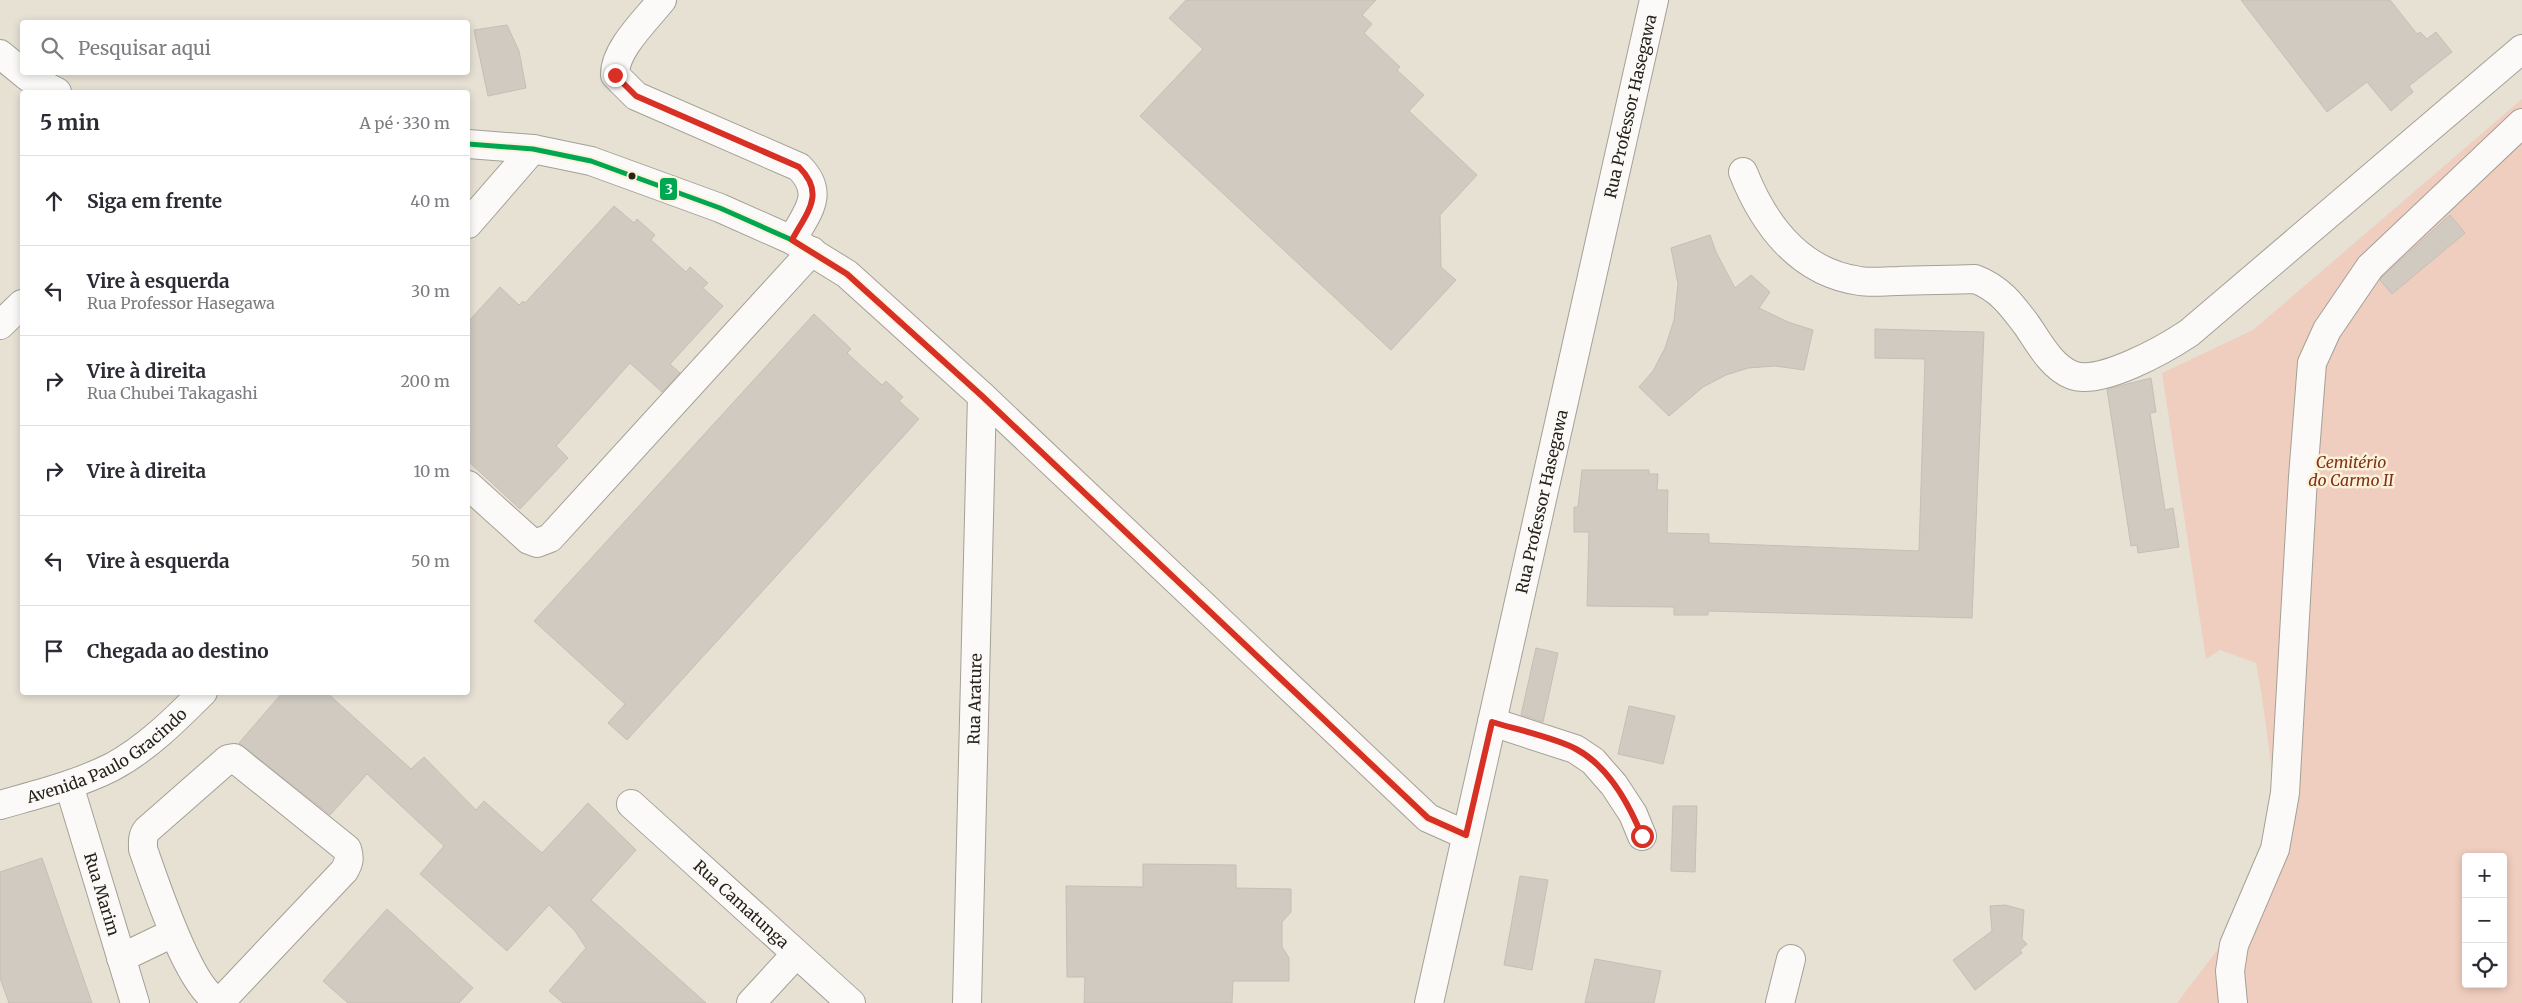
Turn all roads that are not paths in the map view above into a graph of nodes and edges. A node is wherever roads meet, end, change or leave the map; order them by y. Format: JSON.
{"nodes":[{"id":1,"x":662,"y":0,"type":"edge"},
{"id":2,"x":1654,"y":0,"type":"edge"},
{"id":3,"x":2522,"y":49,"type":"edge"},
{"id":4,"x":0,"y":54,"type":"edge"},
{"id":5,"x":20,"y":70,"type":"edge"},
{"id":6,"x":26,"y":75,"type":"edge"},
{"id":7,"x":53,"y":90,"type":"edge"},
{"id":8,"x":2522,"y":123,"type":"edge"},
{"id":9,"x":470,"y":144,"type":"edge"},
{"id":10,"x":534,"y":150,"type":"junction"},
{"id":11,"x":1743,"y":172,"type":"dead end"},
{"id":12,"x":470,"y":222,"type":"edge"},
{"id":13,"x":802,"y":245,"type":"junction"},
{"id":14,"x":20,"y":306,"type":"edge"},
{"id":15,"x":0,"y":325,"type":"edge"},
{"id":16,"x":982,"y":396,"type":"junction"},
{"id":17,"x":470,"y":487,"type":"edge"},
{"id":18,"x":200,"y":695,"type":"edge"},
{"id":19,"x":1492,"y":722,"type":"junction"},
{"id":20,"x":69,"y":785,"type":"junction"},
{"id":21,"x":631,"y":804,"type":"dead end"},
{"id":22,"x":0,"y":805,"type":"edge"},
{"id":23,"x":1466,"y":835,"type":"junction"},
{"id":24,"x":1642,"y":836,"type":"dead end"},
{"id":25,"x":173,"y":933,"type":"junction"},
{"id":26,"x":796,"y":954,"type":"junction"},
{"id":27,"x":121,"y":958,"type":"junction"},
{"id":28,"x":1791,"y":959,"type":"dead end"},
{"id":29,"x":135,"y":1003,"type":"edge"},
{"id":30,"x":751,"y":1003,"type":"edge"},
{"id":31,"x":851,"y":1003,"type":"edge"},
{"id":32,"x":967,"y":1003,"type":"edge"},
{"id":33,"x":1429,"y":1003,"type":"edge"},
{"id":34,"x":1780,"y":1003,"type":"edge"},
{"id":35,"x":2234,"y":1003,"type":"edge"}],
"edges":[{"from":1,"to":13,"type":"street"},
{"from":2,"to":19,"type":"street","name":"Rua Professor Hasegawa"},
{"from":3,"to":11,"type":"street"},
{"from":4,"to":5,"type":"street"},
{"from":6,"to":7,"type":"street"},
{"from":8,"to":35,"type":"street"},
{"from":9,"to":10,"type":"street"},
{"from":10,"to":12,"type":"street"},
{"from":10,"to":13,"type":"street"},
{"from":13,"to":16,"type":"street"},
{"from":13,"to":17,"type":"street"},
{"from":14,"to":15,"type":"street"},
{"from":16,"to":23,"type":"street"},
{"from":16,"to":32,"type":"street","name":"Rua Arature"},
{"from":18,"to":20,"type":"street","name":"Avenida Paulo Gracindo"},
{"from":19,"to":23,"type":"street","name":"Rua Professor Hasegawa"},
{"from":19,"to":24,"type":"street"},
{"from":20,"to":22,"type":"street","name":"Avenida Paulo Gracindo"},
{"from":20,"to":27,"type":"street","name":"Rua Marim"},
{"from":21,"to":26,"type":"street","name":"Rua Camatunga"},
{"from":23,"to":33,"type":"street","name":"Rua Professor Hasegawa"},
{"from":25,"to":25,"type":"street"},
{"from":25,"to":27,"type":"street"},
{"from":26,"to":30,"type":"street"},
{"from":26,"to":31,"type":"street","name":"Rua Camatunga"},
{"from":27,"to":29,"type":"street","name":"Rua Marim"},
{"from":28,"to":34,"type":"street"}]}
